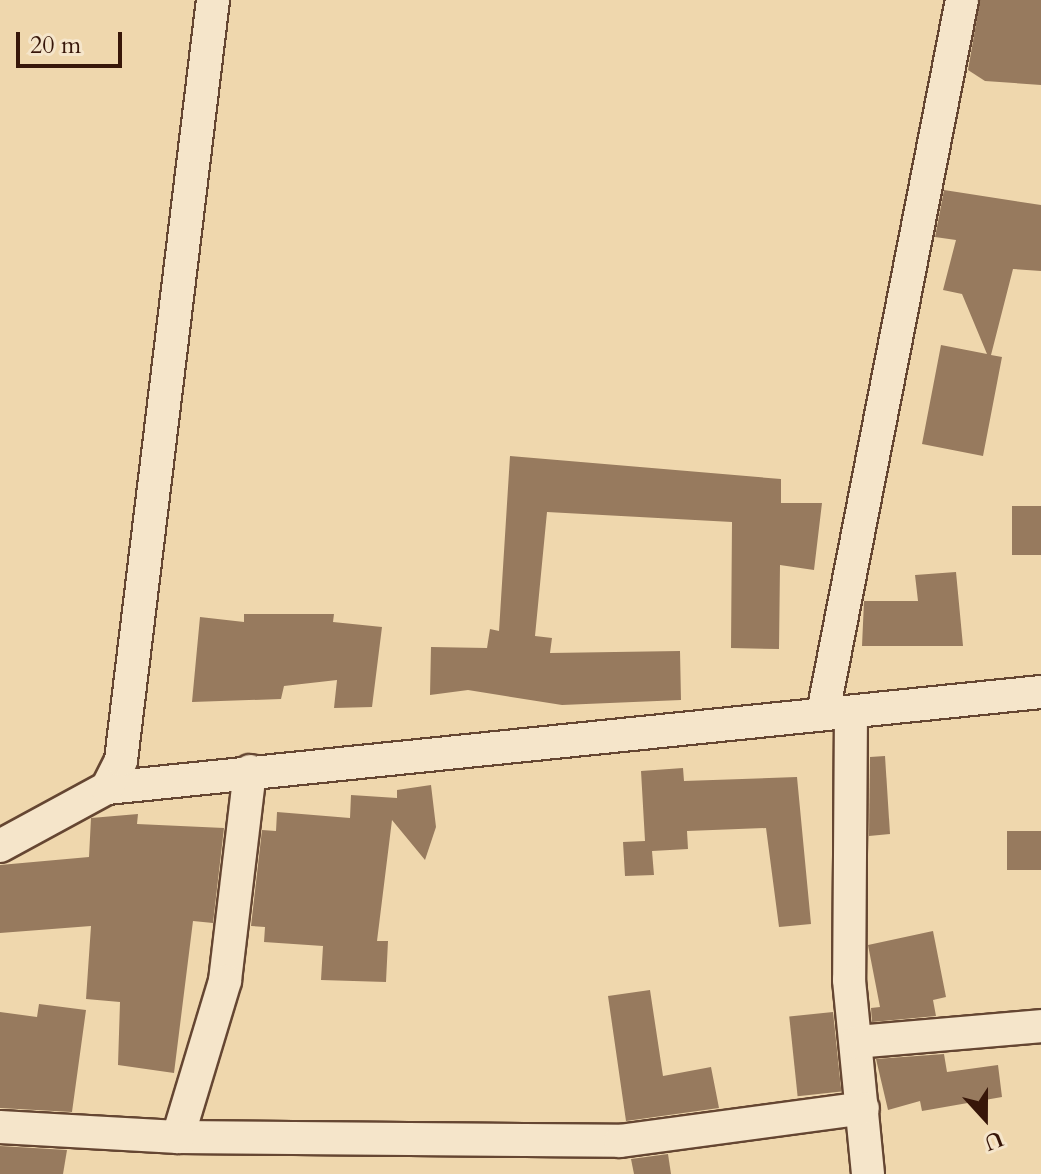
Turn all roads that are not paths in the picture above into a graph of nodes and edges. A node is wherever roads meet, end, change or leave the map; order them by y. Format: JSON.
{"nodes":[{"id":1,"x":213,"y":0,"type":"edge"},
{"id":2,"x":962,"y":0,"type":"edge"},
{"id":3,"x":1041,"y":692,"type":"edge"},
{"id":4,"x":837,"y":712,"type":"junction"},
{"id":5,"x":250,"y":771,"type":"junction"},
{"id":6,"x":107,"y":788,"type":"junction"},
{"id":7,"x":0,"y":846,"type":"edge"},
{"id":8,"x":1041,"y":1026,"type":"edge"},
{"id":9,"x":856,"y":1042,"type":"junction"},
{"id":10,"x":863,"y":1108,"type":"junction"},
{"id":11,"x":0,"y":1127,"type":"edge"},
{"id":12,"x":178,"y":1137,"type":"junction"},
{"id":13,"x":868,"y":1174,"type":"edge"}],
"edges":[{"from":1,"to":6,"type":"street"},
{"from":2,"to":4,"type":"street"},
{"from":3,"to":4,"type":"street"},
{"from":4,"to":5,"type":"street"},
{"from":4,"to":9,"type":"street"},
{"from":5,"to":6,"type":"street"},
{"from":5,"to":12,"type":"street"},
{"from":6,"to":7,"type":"street"},
{"from":8,"to":9,"type":"street"},
{"from":9,"to":10,"type":"street"},
{"from":10,"to":12,"type":"street"},
{"from":10,"to":13,"type":"street"},
{"from":11,"to":12,"type":"street"}]}
